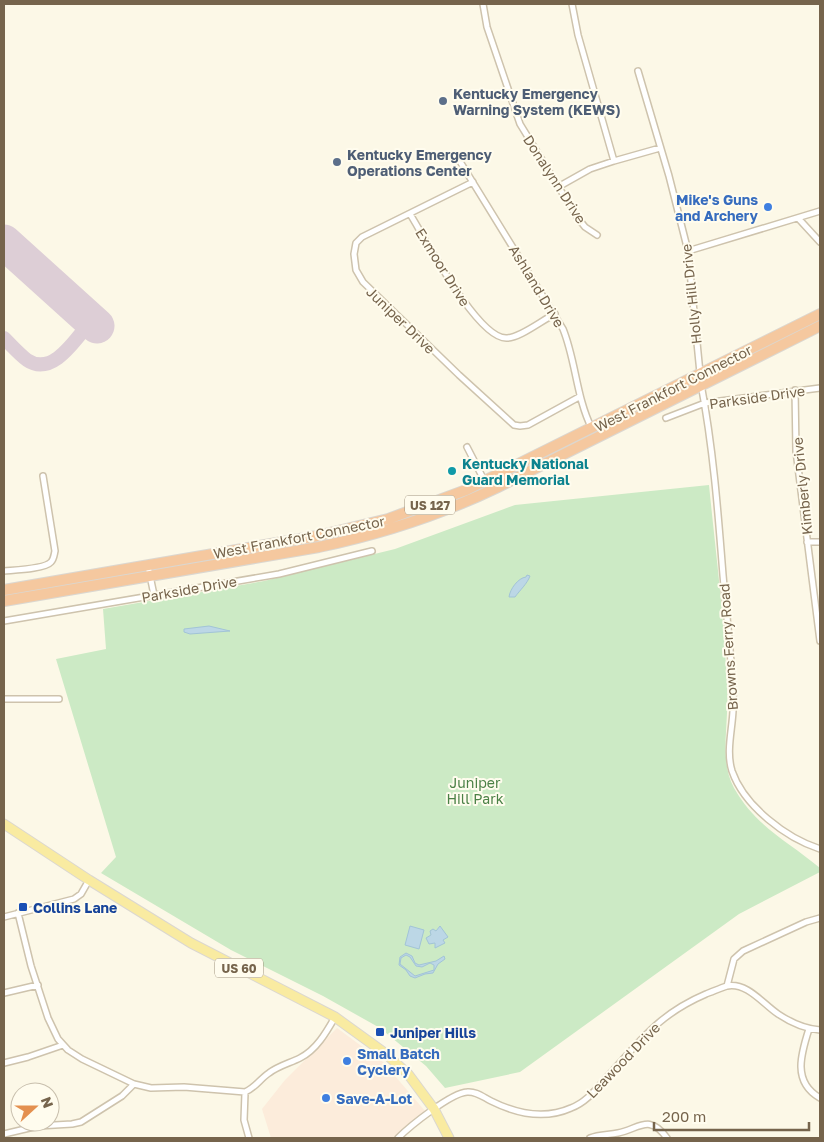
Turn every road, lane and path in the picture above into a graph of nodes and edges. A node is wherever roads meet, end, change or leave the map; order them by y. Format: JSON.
{"nodes":[{"id":1,"x":483,"y":4,"type":"edge"},
{"id":2,"x":572,"y":4,"type":"edge"},
{"id":3,"x":638,"y":71,"type":"dead end"},
{"id":4,"x":660,"y":148,"type":"junction"},
{"id":5,"x":456,"y":155,"type":"dead end"},
{"id":6,"x":614,"y":161,"type":"junction"},
{"id":7,"x":473,"y":182,"type":"junction"},
{"id":8,"x":558,"y":187,"type":"junction"},
{"id":9,"x":820,"y":211,"type":"edge"},
{"id":10,"x":410,"y":214,"type":"junction"},
{"id":11,"x":798,"y":218,"type":"junction"},
{"id":12,"x":597,"y":235,"type":"dead end"},
{"id":13,"x":820,"y":242,"type":"edge"},
{"id":14,"x":688,"y":251,"type":"junction"},
{"id":15,"x":555,"y":314,"type":"junction"},
{"id":16,"x":820,"y":314,"type":"edge"},
{"id":17,"x":820,"y":326,"type":"edge"},
{"id":18,"x":700,"y":375,"type":"junction"},
{"id":19,"x":702,"y":386,"type":"junction"},
{"id":20,"x":820,"y":388,"type":"edge"},
{"id":21,"x":795,"y":390,"type":"junction"},
{"id":22,"x":579,"y":397,"type":"junction"},
{"id":23,"x":706,"y":403,"type":"junction"},
{"id":24,"x":666,"y":418,"type":"dead end"},
{"id":25,"x":592,"y":429,"type":"junction"},
{"id":26,"x":596,"y":438,"type":"junction"},
{"id":27,"x":467,"y":447,"type":"dead end"},
{"id":28,"x":43,"y":476,"type":"dead end"},
{"id":29,"x":487,"y":487,"type":"junction"},
{"id":30,"x":808,"y":542,"type":"junction"},
{"id":31,"x":820,"y":542,"type":"edge"},
{"id":32,"x":372,"y":551,"type":"dead end"},
{"id":33,"x":4,"y":571,"type":"edge"},
{"id":34,"x":149,"y":571,"type":"junction"},
{"id":35,"x":4,"y":590,"type":"edge"},
{"id":36,"x":154,"y":595,"type":"junction"},
{"id":37,"x":4,"y":602,"type":"edge"},
{"id":38,"x":4,"y":621,"type":"edge"},
{"id":39,"x":820,"y":641,"type":"edge"},
{"id":40,"x":60,"y":698,"type":"dead end"},
{"id":41,"x":4,"y":699,"type":"edge"},
{"id":42,"x":4,"y":824,"type":"edge"},
{"id":43,"x":820,"y":849,"type":"edge"},
{"id":44,"x":89,"y":880,"type":"junction"},
{"id":45,"x":18,"y":913,"type":"junction"},
{"id":46,"x":4,"y":917,"type":"edge"},
{"id":47,"x":820,"y":918,"type":"edge"},
{"id":48,"x":38,"y":985,"type":"junction"},
{"id":49,"x":728,"y":986,"type":"junction"},
{"id":50,"x":4,"y":993,"type":"edge"},
{"id":51,"x":335,"y":1018,"type":"junction"},
{"id":52,"x":809,"y":1029,"type":"junction"},
{"id":53,"x":820,"y":1030,"type":"edge"},
{"id":54,"x":63,"y":1046,"type":"junction"},
{"id":55,"x":4,"y":1063,"type":"edge"},
{"id":56,"x":134,"y":1084,"type":"junction"},
{"id":57,"x":245,"y":1092,"type":"junction"},
{"id":58,"x":820,"y":1098,"type":"edge"},
{"id":59,"x":434,"y":1109,"type":"junction"},
{"id":60,"x":4,"y":1134,"type":"edge"},
{"id":61,"x":249,"y":1138,"type":"edge"},
{"id":62,"x":398,"y":1138,"type":"edge"},
{"id":63,"x":449,"y":1138,"type":"edge"},
{"id":64,"x":590,"y":1138,"type":"edge"},
{"id":65,"x":667,"y":1138,"type":"edge"}],
"edges":[{"from":1,"to":8,"type":"street","name":"Donalynn Drive"},
{"from":2,"to":6,"type":"street"},
{"from":3,"to":4,"type":"street","name":"Holly Hill Drive"},
{"from":4,"to":6,"type":"street"},
{"from":4,"to":14,"type":"street","name":"Holly Hill Drive"},
{"from":5,"to":7,"type":"street","name":"Ashland Drive"},
{"from":6,"to":8,"type":"street"},
{"from":7,"to":10,"type":"street","name":"Juniper Drive"},
{"from":7,"to":15,"type":"street","name":"Ashland Drive"},
{"from":8,"to":12,"type":"street","name":"Donalynn Drive"},
{"from":9,"to":11,"type":"street"},
{"from":10,"to":15,"type":"street","name":"Exmoor Drive"},
{"from":10,"to":22,"type":"street","name":"Juniper Drive"},
{"from":11,"to":13,"type":"street"},
{"from":11,"to":14,"type":"street"},
{"from":14,"to":18,"type":"street","name":"Holly Hill Drive"},
{"from":15,"to":22,"type":"street","name":"Ashland Drive"},
{"from":16,"to":18,"type":"highway","name":"West Frankfort Connector","number":"US 127"},
{"from":17,"to":19,"type":"highway","name":"West Frankfort Connector","number":"US 127"},
{"from":18,"to":19,"type":"street","name":"Holly Hill Drive"},
{"from":18,"to":25,"type":"highway","name":"West Frankfort Connector","number":"US 127"},
{"from":19,"to":23,"type":"street","name":"Holly Hill Drive"},
{"from":19,"to":26,"type":"highway","name":"West Frankfort Connector","number":"US 127"},
{"from":20,"to":21,"type":"street","name":"Parkside Drive"},
{"from":21,"to":23,"type":"street","name":"Parkside Drive"},
{"from":21,"to":30,"type":"street","name":"Kimberly Drive"},
{"from":22,"to":25,"type":"street","name":"Ashland Drive"},
{"from":23,"to":24,"type":"street","name":"Parkside Drive"},
{"from":23,"to":43,"type":"street","name":"Browns Ferry Road"},
{"from":25,"to":26,"type":"street","name":"Ashland Drive"},
{"from":25,"to":29,"type":"highway","name":"West Frankfort Connector","number":"US 127"},
{"from":26,"to":29,"type":"highway","name":"West Frankfort Connector","number":"US 127"},
{"from":27,"to":29,"type":"street"},
{"from":28,"to":33,"type":"street"},
{"from":29,"to":34,"type":"highway","name":"West Frankfort Connector","number":"US 127"},
{"from":30,"to":31,"type":"street"},
{"from":30,"to":39,"type":"street","name":"Kimberly Drive"},
{"from":32,"to":36,"type":"street","name":"Parkside Drive"},
{"from":34,"to":35,"type":"highway","name":"West Frankfort Connector","number":"US 127"},
{"from":34,"to":36,"type":"street"},
{"from":34,"to":37,"type":"highway","name":"West Frankfort Connector","number":"US 127"},
{"from":36,"to":38,"type":"street","name":"Parkside Drive"},
{"from":40,"to":41,"type":"street"},
{"from":42,"to":44,"type":"main road","number":"US 60"},
{"from":44,"to":45,"type":"street"},
{"from":44,"to":51,"type":"main road","number":"US 60"},
{"from":45,"to":46,"type":"street"},
{"from":45,"to":48,"type":"street"},
{"from":47,"to":49,"type":"street"},
{"from":48,"to":50,"type":"street"},
{"from":48,"to":54,"type":"street"},
{"from":49,"to":52,"type":"street"},
{"from":49,"to":59,"type":"street","name":"Leawood Drive"},
{"from":51,"to":57,"type":"street"},
{"from":51,"to":59,"type":"main road","number":"US 60"},
{"from":52,"to":53,"type":"street"},
{"from":52,"to":58,"type":"street"},
{"from":54,"to":55,"type":"street"},
{"from":54,"to":56,"type":"street"},
{"from":56,"to":57,"type":"street"},
{"from":56,"to":60,"type":"street"},
{"from":57,"to":61,"type":"street"},
{"from":59,"to":62,"type":"street","name":"Leawood Drive"},
{"from":59,"to":63,"type":"main road","number":"US 60"},
{"from":64,"to":65,"type":"street"}]}
